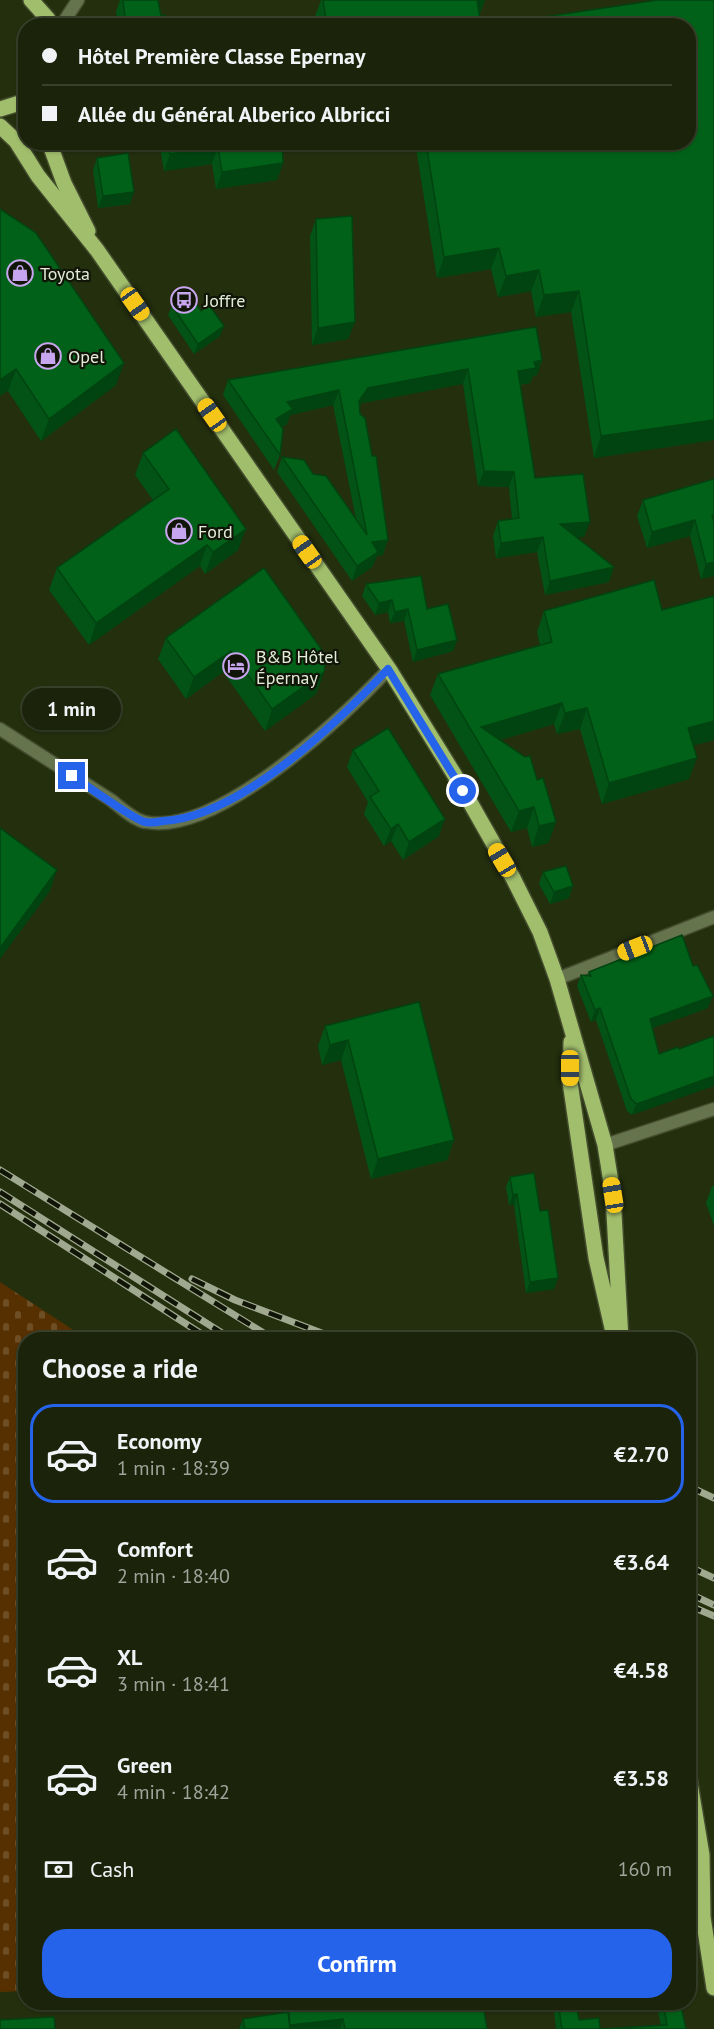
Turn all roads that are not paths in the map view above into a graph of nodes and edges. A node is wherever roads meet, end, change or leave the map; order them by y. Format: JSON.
{"nodes":[{"id":1,"x":31,"y":0,"type":"edge"},
{"id":2,"x":78,"y":0,"type":"edge"},
{"id":3,"x":47,"y":18,"type":"edge"},
{"id":4,"x":66,"y":18,"type":"edge"},
{"id":5,"x":18,"y":103,"type":"edge"},
{"id":6,"x":0,"y":109,"type":"edge"},
{"id":7,"x":0,"y":126,"type":"edge"},
{"id":8,"x":18,"y":144,"type":"edge"},
{"id":9,"x":22,"y":150,"type":"edge"},
{"id":10,"x":52,"y":150,"type":"edge"},
{"id":11,"x":97,"y":250,"type":"junction"},
{"id":12,"x":388,"y":669,"type":"junction"},
{"id":13,"x":0,"y":729,"type":"edge"},
{"id":14,"x":714,"y":917,"type":"edge"},
{"id":15,"x":557,"y":979,"type":"junction"},
{"id":16,"x":571,"y":1030,"type":"junction"},
{"id":17,"x":714,"y":1109,"type":"edge"},
{"id":18,"x":605,"y":1145,"type":"junction"},
{"id":19,"x":613,"y":1332,"type":"edge"},
{"id":20,"x":621,"y":1332,"type":"edge"},
{"id":21,"x":696,"y":1819,"type":"edge"},
{"id":22,"x":702,"y":1855,"type":"junction"},
{"id":23,"x":714,"y":1887,"type":"edge"},
{"id":24,"x":714,"y":1988,"type":"edge"}],
"edges":[{"from":1,"to":3,"type":"main road"},
{"from":2,"to":4,"type":"street"},
{"from":5,"to":6,"type":"main road"},
{"from":7,"to":8,"type":"main road"},
{"from":9,"to":11,"type":"main road"},
{"from":10,"to":11,"type":"main road"},
{"from":11,"to":12,"type":"main road"},
{"from":12,"to":13,"type":"street"},
{"from":12,"to":15,"type":"main road"},
{"from":14,"to":15,"type":"street"},
{"from":15,"to":16,"type":"main road"},
{"from":16,"to":18,"type":"main road"},
{"from":16,"to":19,"type":"main road"},
{"from":17,"to":18,"type":"street"},
{"from":18,"to":20,"type":"main road"},
{"from":21,"to":22,"type":"main road"},
{"from":22,"to":23,"type":"main road"},
{"from":22,"to":24,"type":"main road"}]}
